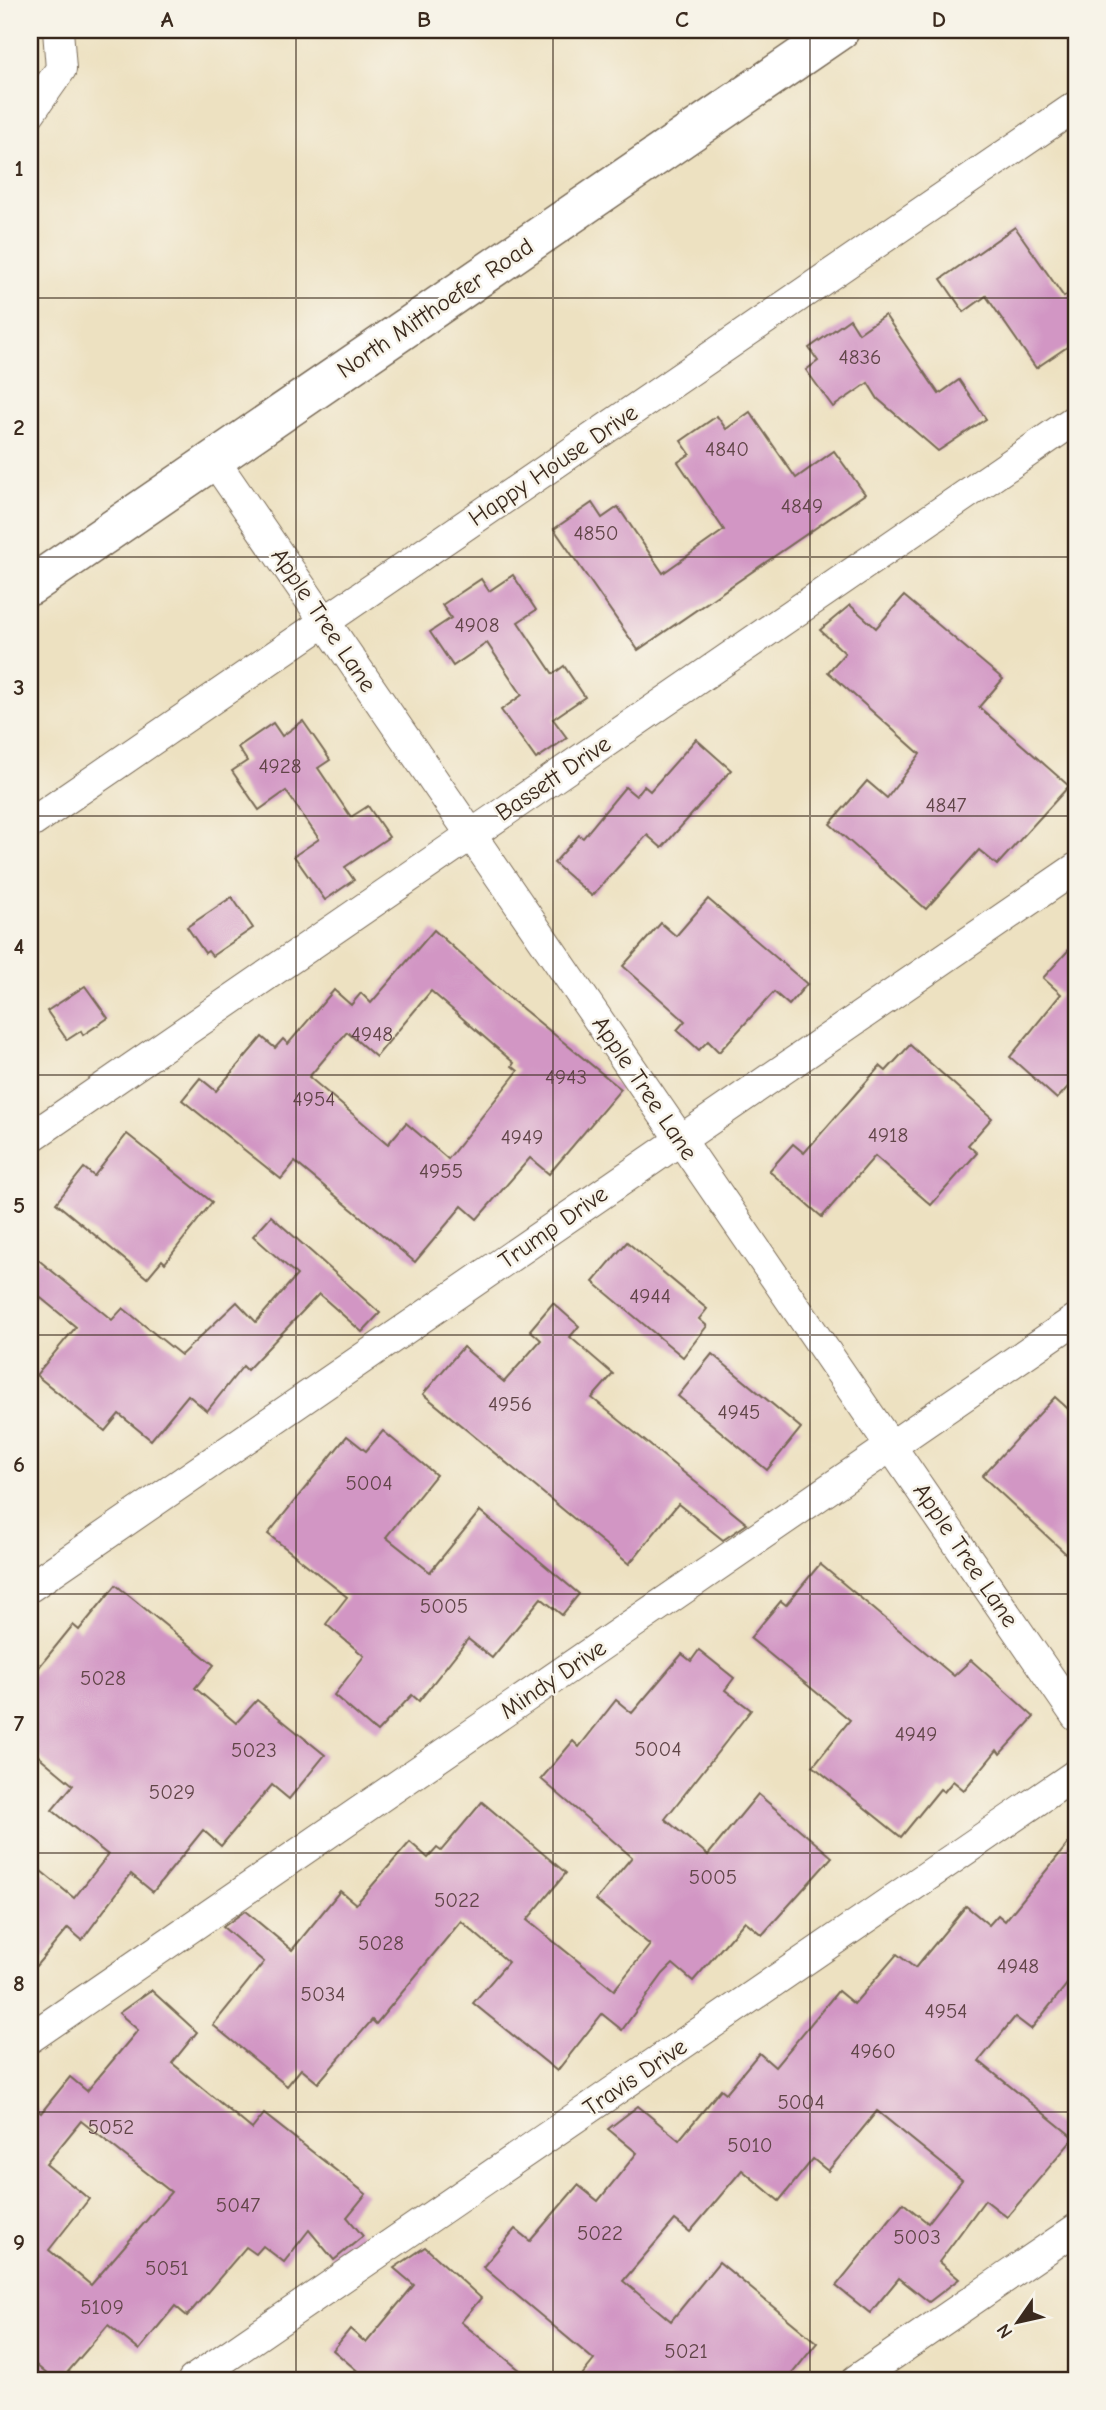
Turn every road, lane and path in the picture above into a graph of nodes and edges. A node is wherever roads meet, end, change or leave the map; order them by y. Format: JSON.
{"nodes":[{"id":1,"x":58,"y":30,"type":"edge"},
{"id":2,"x":840,"y":30,"type":"edge"},
{"id":3,"x":1076,"y":106,"type":"edge"},
{"id":4,"x":30,"y":113,"type":"edge"},
{"id":5,"x":1076,"y":419,"type":"edge"},
{"id":6,"x":214,"y":460,"type":"junction"},
{"id":7,"x":30,"y":586,"type":"edge"},
{"id":8,"x":325,"y":622,"type":"junction"},
{"id":9,"x":30,"y":824,"type":"edge"},
{"id":10,"x":471,"y":835,"type":"junction"},
{"id":11,"x":1076,"y":868,"type":"edge"},
{"id":12,"x":30,"y":1138,"type":"edge"},
{"id":13,"x":680,"y":1140,"type":"junction"},
{"id":14,"x":1076,"y":1319,"type":"edge"},
{"id":15,"x":891,"y":1446,"type":"junction"},
{"id":16,"x":30,"y":1587,"type":"edge"},
{"id":17,"x":1076,"y":1716,"type":"edge"},
{"id":18,"x":1076,"y":1774,"type":"edge"},
{"id":19,"x":30,"y":2038,"type":"edge"},
{"id":20,"x":1076,"y":2229,"type":"edge"},
{"id":21,"x":193,"y":2380,"type":"edge"},
{"id":22,"x":856,"y":2380,"type":"edge"}],
"edges":[{"from":1,"to":4,"type":"street"},
{"from":2,"to":6,"type":"main road","name":"North Mitthoefer Road"},
{"from":3,"to":8,"type":"street","name":"Happy House Drive"},
{"from":5,"to":10,"type":"street","name":"Bassett Drive"},
{"from":6,"to":7,"type":"main road","name":"North Mitthoefer Road"},
{"from":6,"to":8,"type":"street","name":"Apple Tree Lane"},
{"from":8,"to":9,"type":"street","name":"Happy House Drive"},
{"from":8,"to":10,"type":"street","name":"Apple Tree Lane"},
{"from":10,"to":12,"type":"street","name":"Bassett Drive"},
{"from":10,"to":13,"type":"street","name":"Apple Tree Lane"},
{"from":11,"to":13,"type":"street","name":"Trump Drive"},
{"from":13,"to":15,"type":"street","name":"Apple Tree Lane"},
{"from":13,"to":16,"type":"street","name":"Trump Drive"},
{"from":14,"to":15,"type":"street","name":"Mindy Drive"},
{"from":15,"to":17,"type":"street","name":"Apple Tree Lane"},
{"from":15,"to":19,"type":"street","name":"Mindy Drive"},
{"from":18,"to":21,"type":"street","name":"Travis Drive"},
{"from":20,"to":22,"type":"street"}]}
